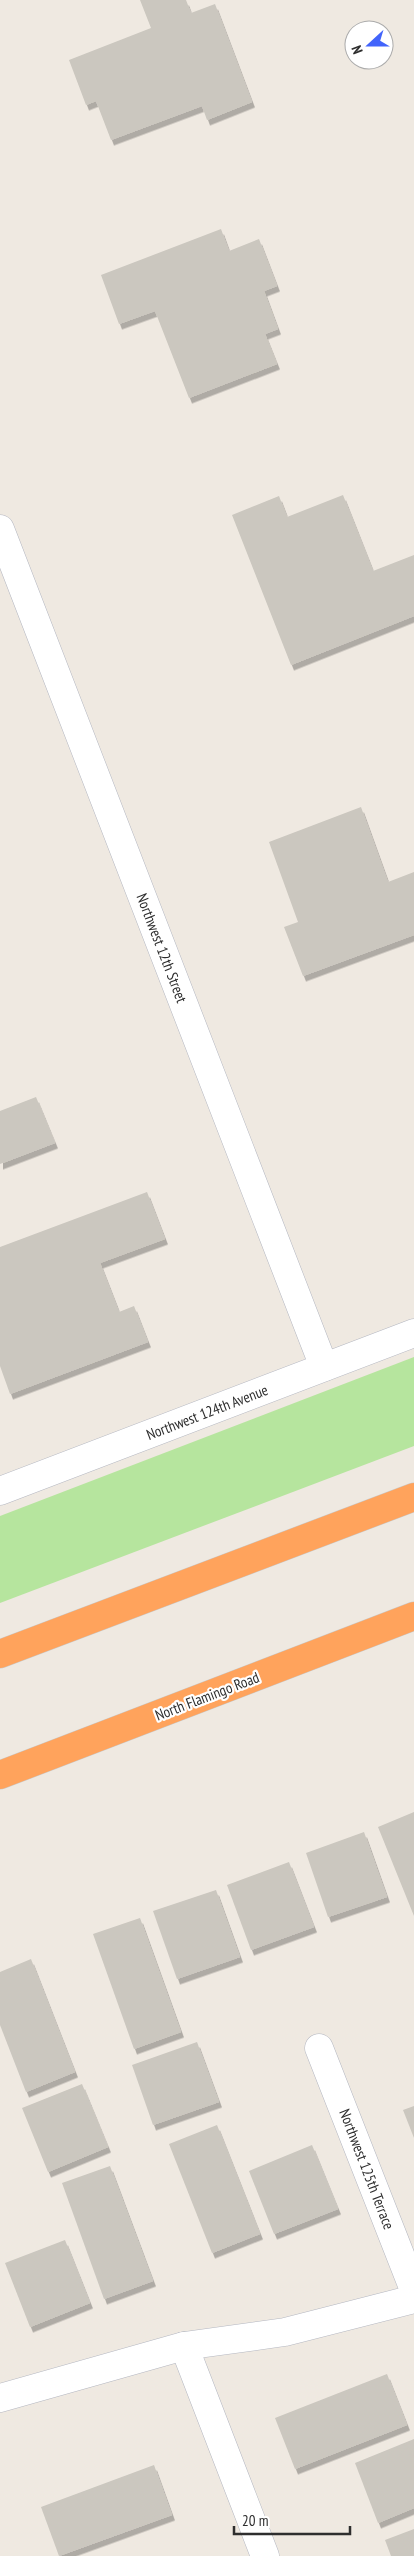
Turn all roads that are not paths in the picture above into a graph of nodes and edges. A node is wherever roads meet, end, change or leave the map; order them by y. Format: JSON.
{"nodes":[{"id":1,"x":0,"y":529,"type":"edge"},
{"id":2,"x":414,"y":1333,"type":"edge"},
{"id":3,"x":324,"y":1367,"type":"junction"},
{"id":4,"x":0,"y":1491,"type":"edge"},
{"id":5,"x":414,"y":1497,"type":"edge"},
{"id":6,"x":414,"y":1616,"type":"edge"},
{"id":7,"x":0,"y":1654,"type":"edge"},
{"id":8,"x":0,"y":1775,"type":"edge"},
{"id":9,"x":319,"y":2048,"type":"dead end"},
{"id":10,"x":414,"y":2290,"type":"edge"},
{"id":11,"x":414,"y":2299,"type":"edge"},
{"id":12,"x":184,"y":2346,"type":"junction"},
{"id":13,"x":2,"y":2391,"type":"edge"},
{"id":14,"x":265,"y":2556,"type":"edge"}],
"edges":[{"from":1,"to":3,"type":"street","name":"Northwest 12th Street"},
{"from":2,"to":3,"type":"street","name":"Northwest 124th Avenue"},
{"from":3,"to":4,"type":"street","name":"Northwest 124th Avenue"},
{"from":5,"to":7,"type":"highway"},
{"from":6,"to":8,"type":"highway","name":"North Flamingo Road"},
{"from":9,"to":10,"type":"street","name":"Northwest 125th Terrace"},
{"from":11,"to":12,"type":"street"},
{"from":12,"to":13,"type":"street"},
{"from":12,"to":14,"type":"street"}]}
